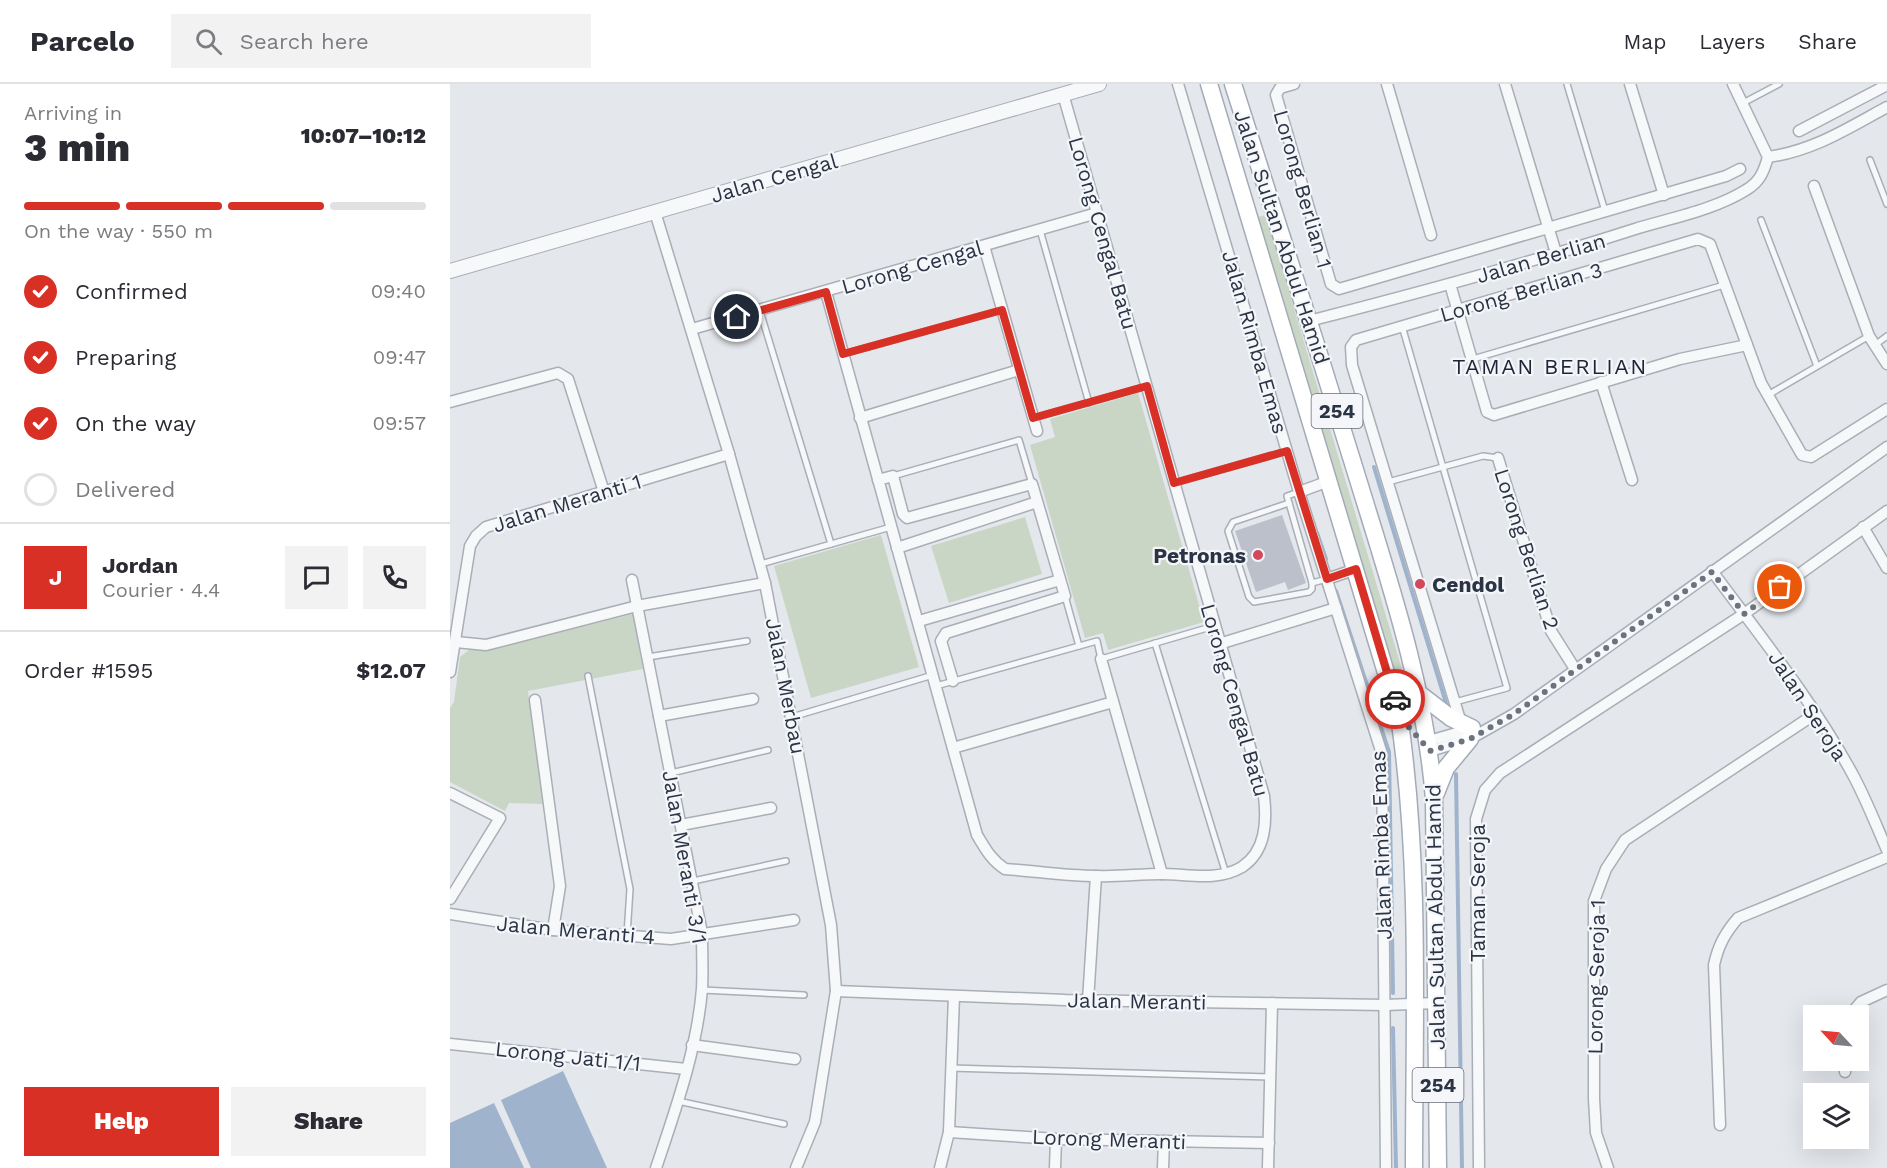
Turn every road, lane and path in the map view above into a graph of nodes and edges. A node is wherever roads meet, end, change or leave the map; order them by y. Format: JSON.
{"nodes":[{"id":1,"x":1099,"y":84,"type":"edge"},
{"id":2,"x":1178,"y":84,"type":"edge"},
{"id":3,"x":1197,"y":84,"type":"edge"},
{"id":4,"x":1209,"y":84,"type":"edge"},
{"id":5,"x":1233,"y":84,"type":"edge"},
{"id":6,"x":1294,"y":84,"type":"edge"},
{"id":7,"x":1387,"y":84,"type":"edge"},
{"id":8,"x":1504,"y":84,"type":"edge"},
{"id":9,"x":1567,"y":84,"type":"edge"},
{"id":10,"x":1630,"y":84,"type":"edge"},
{"id":11,"x":1733,"y":84,"type":"edge"},
{"id":12,"x":1779,"y":84,"type":"edge"},
{"id":13,"x":1887,"y":85,"type":"edge"},
{"id":14,"x":1063,"y":94,"type":"junction"},
{"id":15,"x":1743,"y":104,"type":"junction"},
{"id":16,"x":1887,"y":107,"type":"edge"},
{"id":17,"x":1216,"y":108,"type":"junction"},
{"id":18,"x":1799,"y":131,"type":"dead end"},
{"id":19,"x":1768,"y":157,"type":"junction"},
{"id":20,"x":1870,"y":160,"type":"dead end"},
{"id":21,"x":1740,"y":169,"type":"dead end"},
{"id":22,"x":1814,"y":186,"type":"dead end"},
{"id":23,"x":1664,"y":195,"type":"junction"},
{"id":24,"x":1887,"y":204,"type":"edge"},
{"id":25,"x":655,"y":212,"type":"junction"},
{"id":26,"x":1096,"y":213,"type":"junction"},
{"id":27,"x":1606,"y":213,"type":"junction"},
{"id":28,"x":1761,"y":220,"type":"dead end"},
{"id":29,"x":1040,"y":230,"type":"junction"},
{"id":30,"x":1549,"y":230,"type":"junction"},
{"id":31,"x":1431,"y":235,"type":"dead end"},
{"id":32,"x":984,"y":246,"type":"junction"},
{"id":33,"x":1556,"y":253,"type":"junction"},
{"id":34,"x":450,"y":271,"type":"edge"},
{"id":35,"x":1450,"y":284,"type":"junction"},
{"id":36,"x":1725,"y":285,"type":"junction"},
{"id":37,"x":826,"y":292,"type":"junction"},
{"id":38,"x":1002,"y":310,"type":"junction"},
{"id":39,"x":760,"y":311,"type":"junction"},
{"id":40,"x":1459,"y":311,"type":"junction"},
{"id":41,"x":1309,"y":321,"type":"junction"},
{"id":42,"x":1402,"y":326,"type":"junction"},
{"id":43,"x":692,"y":329,"type":"junction"},
{"id":44,"x":1887,"y":336,"type":"edge"},
{"id":45,"x":1872,"y":341,"type":"junction"},
{"id":46,"x":1747,"y":345,"type":"junction"},
{"id":47,"x":843,"y":354,"type":"junction"},
{"id":48,"x":1473,"y":359,"type":"junction"},
{"id":49,"x":1887,"y":364,"type":"edge"},
{"id":50,"x":1817,"y":366,"type":"junction"},
{"id":51,"x":1019,"y":370,"type":"junction"},
{"id":52,"x":1601,"y":382,"type":"junction"},
{"id":53,"x":1147,"y":386,"type":"junction"},
{"id":54,"x":1768,"y":395,"type":"junction"},
{"id":55,"x":450,"y":402,"type":"edge"},
{"id":56,"x":1089,"y":403,"type":"junction"},
{"id":57,"x":1887,"y":409,"type":"edge"},
{"id":58,"x":860,"y":418,"type":"junction"},
{"id":59,"x":1033,"y":418,"type":"junction"},
{"id":60,"x":1036,"y":431,"type":"dead end"},
{"id":61,"x":1887,"y":447,"type":"edge"},
{"id":62,"x":1287,"y":451,"type":"junction"},
{"id":63,"x":729,"y":454,"type":"junction"},
{"id":64,"x":1498,"y":458,"type":"joint"},
{"id":65,"x":1442,"y":466,"type":"junction"},
{"id":66,"x":893,"y":476,"type":"junction"},
{"id":67,"x":878,"y":480,"type":"junction"},
{"id":68,"x":1632,"y":480,"type":"dead end"},
{"id":69,"x":1329,"y":481,"type":"junction"},
{"id":70,"x":1388,"y":482,"type":"junction"},
{"id":71,"x":1174,"y":483,"type":"junction"},
{"id":72,"x":1032,"y":484,"type":"junction"},
{"id":73,"x":604,"y":492,"type":"junction"},
{"id":74,"x":1299,"y":492,"type":"junction"},
{"id":75,"x":1037,"y":502,"type":"junction"},
{"id":76,"x":1289,"y":503,"type":"junction"},
{"id":77,"x":1887,"y":511,"type":"edge"},
{"id":78,"x":891,"y":527,"type":"junction"},
{"id":79,"x":1863,"y":527,"type":"junction"},
{"id":80,"x":831,"y":544,"type":"junction"},
{"id":81,"x":897,"y":548,"type":"junction"},
{"id":82,"x":760,"y":564,"type":"junction"},
{"id":83,"x":1887,"y":568,"type":"edge"},
{"id":84,"x":1356,"y":569,"type":"junction"},
{"id":85,"x":1712,"y":572,"type":"junction"},
{"id":86,"x":1327,"y":579,"type":"junction"},
{"id":87,"x":632,"y":580,"type":"dead end"},
{"id":88,"x":1060,"y":580,"type":"junction"},
{"id":89,"x":765,"y":583,"type":"junction"},
{"id":90,"x":1312,"y":583,"type":"junction"},
{"id":91,"x":1065,"y":596,"type":"junction"},
{"id":92,"x":637,"y":606,"type":"junction"},
{"id":93,"x":1336,"y":608,"type":"junction"},
{"id":94,"x":1744,"y":614,"type":"junction"},
{"id":95,"x":919,"y":621,"type":"junction"},
{"id":96,"x":1214,"y":626,"type":"junction"},
{"id":97,"x":747,"y":641,"type":"dead end"},
{"id":98,"x":456,"y":642,"type":"junction"},
{"id":99,"x":1155,"y":643,"type":"junction"},
{"id":100,"x":1219,"y":644,"type":"junction"},
{"id":101,"x":1079,"y":646,"type":"junction"},
{"id":102,"x":648,"y":657,"type":"junction"},
{"id":103,"x":1101,"y":659,"type":"junction"},
{"id":104,"x":1575,"y":669,"type":"junction"},
{"id":105,"x":450,"y":672,"type":"edge"},
{"id":106,"x":588,"y":676,"type":"dead end"},
{"id":107,"x":935,"y":681,"type":"junction"},
{"id":108,"x":953,"y":681,"type":"junction"},
{"id":109,"x":1421,"y":695,"type":"junction"},
{"id":110,"x":753,"y":699,"type":"dead end"},
{"id":111,"x":535,"y":700,"type":"dead end"},
{"id":112,"x":1113,"y":702,"type":"junction"},
{"id":113,"x":1455,"y":702,"type":"junction"},
{"id":114,"x":1815,"y":714,"type":"junction"},
{"id":115,"x":659,"y":716,"type":"junction"},
{"id":116,"x":1399,"y":716,"type":"junction"},
{"id":117,"x":792,"y":717,"type":"junction"},
{"id":118,"x":1468,"y":730,"type":"junction"},
{"id":119,"x":1428,"y":746,"type":"junction"},
{"id":120,"x":953,"y":748,"type":"junction"},
{"id":121,"x":768,"y":750,"type":"dead end"},
{"id":122,"x":671,"y":773,"type":"junction"},
{"id":123,"x":450,"y":793,"type":"edge"},
{"id":124,"x":1434,"y":799,"type":"junction"},
{"id":125,"x":1410,"y":803,"type":"junction"},
{"id":126,"x":771,"y":808,"type":"dead end"},
{"id":127,"x":681,"y":825,"type":"junction"},
{"id":128,"x":1887,"y":850,"type":"edge"},
{"id":129,"x":1887,"y":857,"type":"edge"},
{"id":130,"x":786,"y":861,"type":"dead end"},
{"id":131,"x":1162,"y":874,"type":"junction"},
{"id":132,"x":1226,"y":874,"type":"junction"},
{"id":133,"x":1096,"y":876,"type":"junction"},
{"id":134,"x":693,"y":881,"type":"junction"},
{"id":135,"x":450,"y":899,"type":"edge"},
{"id":136,"x":450,"y":914,"type":"edge"},
{"id":137,"x":794,"y":920,"type":"dead end"},
{"id":138,"x":553,"y":930,"type":"junction"},
{"id":139,"x":702,"y":933,"type":"junction"},
{"id":140,"x":627,"y":935,"type":"junction"},
{"id":141,"x":702,"y":990,"type":"junction"},
{"id":142,"x":1887,"y":990,"type":"edge"},
{"id":143,"x":836,"y":991,"type":"junction"},
{"id":144,"x":804,"y":995,"type":"dead end"},
{"id":145,"x":954,"y":996,"type":"junction"},
{"id":146,"x":1088,"y":1001,"type":"junction"},
{"id":147,"x":1272,"y":1003,"type":"junction"},
{"id":148,"x":1438,"y":1003,"type":"junction"},
{"id":149,"x":1414,"y":1004,"type":"junction"},
{"id":150,"x":1385,"y":1005,"type":"junction"},
{"id":151,"x":1858,"y":1005,"type":"edge"},
{"id":152,"x":450,"y":1044,"type":"edge"},
{"id":153,"x":692,"y":1045,"type":"junction"},
{"id":154,"x":795,"y":1059,"type":"dead end"},
{"id":155,"x":951,"y":1068,"type":"junction"},
{"id":156,"x":686,"y":1069,"type":"junction"},
{"id":157,"x":1270,"y":1077,"type":"junction"},
{"id":158,"x":678,"y":1101,"type":"junction"},
{"id":159,"x":784,"y":1124,"type":"dead end"},
{"id":160,"x":1720,"y":1125,"type":"dead end"},
{"id":161,"x":949,"y":1132,"type":"junction"},
{"id":162,"x":1056,"y":1139,"type":"junction"},
{"id":163,"x":1164,"y":1141,"type":"junction"},
{"id":164,"x":1269,"y":1143,"type":"junction"},
{"id":165,"x":656,"y":1168,"type":"edge"},
{"id":166,"x":796,"y":1168,"type":"edge"},
{"id":167,"x":940,"y":1168,"type":"edge"},
{"id":168,"x":1055,"y":1168,"type":"edge"},
{"id":169,"x":1163,"y":1168,"type":"edge"},
{"id":170,"x":1268,"y":1168,"type":"edge"},
{"id":171,"x":1386,"y":1168,"type":"edge"},
{"id":172,"x":1414,"y":1168,"type":"edge"},
{"id":173,"x":1438,"y":1168,"type":"edge"},
{"id":174,"x":1479,"y":1168,"type":"edge"},
{"id":175,"x":1608,"y":1168,"type":"edge"}],
"edges":[{"from":1,"to":14,"type":"street","name":"Jalan Cengal"},
{"from":2,"to":62,"type":"street","name":"Jalan Rimba Emas"},
{"from":3,"to":17,"type":"main road"},
{"from":4,"to":17,"type":"main road","name":"Jalan Sultan Abdul Hamid","number":"254"},
{"from":5,"to":41,"type":"main road","name":"Jalan Sultan Abdul Hamid","number":"254"},
{"from":6,"to":30,"type":"street","name":"Lorong Berlian 1"},
{"from":7,"to":31,"type":"street"},
{"from":8,"to":30,"type":"street"},
{"from":9,"to":27,"type":"lane"},
{"from":10,"to":23,"type":"street"},
{"from":11,"to":15,"type":"street"},
{"from":12,"to":15,"type":"lane"},
{"from":13,"to":18,"type":"street"},
{"from":14,"to":25,"type":"street","name":"Jalan Cengal"},
{"from":14,"to":26,"type":"street","name":"Lorong Cengal Batu"},
{"from":15,"to":19,"type":"street"},
{"from":16,"to":19,"type":"street"},
{"from":17,"to":69,"type":"main road","name":"Jalan Sultan Abdul Hamid","number":"254"},
{"from":19,"to":33,"type":"street","name":"Jalan Berlian"},
{"from":20,"to":24,"type":"lane"},
{"from":21,"to":23,"type":"street"},
{"from":22,"to":45,"type":"street"},
{"from":23,"to":27,"type":"street"},
{"from":25,"to":34,"type":"street","name":"Jalan Cengal"},
{"from":25,"to":43,"type":"street","name":"Jalan Merbau"},
{"from":26,"to":29,"type":"street","name":"Lorong Cengal"},
{"from":26,"to":53,"type":"street","name":"Lorong Cengal Batu"},
{"from":27,"to":30,"type":"street"},
{"from":28,"to":50,"type":"lane"},
{"from":29,"to":32,"type":"street","name":"Lorong Cengal"},
{"from":29,"to":56,"type":"lane"},
{"from":30,"to":33,"type":"street"},
{"from":32,"to":37,"type":"street","name":"Lorong Cengal"},
{"from":32,"to":38,"type":"street"},
{"from":33,"to":35,"type":"street","name":"Jalan Berlian"},
{"from":35,"to":40,"type":"street"},
{"from":35,"to":41,"type":"street","name":"Jalan Berlian"},
{"from":36,"to":40,"type":"street","name":"Lorong Berlian 3"},
{"from":36,"to":46,"type":"street"},
{"from":36,"to":48,"type":"lane"},
{"from":37,"to":39,"type":"street","name":"Lorong Cengal"},
{"from":37,"to":47,"type":"street","name":"Lorong Cengal Batu"},
{"from":38,"to":47,"type":"lane"},
{"from":38,"to":51,"type":"street"},
{"from":39,"to":43,"type":"street","name":"Lorong Cengal"},
{"from":39,"to":80,"type":"lane"},
{"from":40,"to":42,"type":"street","name":"Lorong Berlian 3"},
{"from":40,"to":48,"type":"street"},
{"from":41,"to":109,"type":"main road","name":"Jalan Sultan Abdul Hamid","number":"254"},
{"from":42,"to":65,"type":"lane"},
{"from":42,"to":70,"type":"street","name":"Lorong Berlian 3"},
{"from":43,"to":63,"type":"street","name":"Jalan Merbau"},
{"from":44,"to":45,"type":"lane"},
{"from":45,"to":49,"type":"street"},
{"from":45,"to":50,"type":"lane"},
{"from":46,"to":52,"type":"street"},
{"from":46,"to":54,"type":"street"},
{"from":47,"to":58,"type":"street","name":"Lorong Cengal Batu"},
{"from":48,"to":52,"type":"street"},
{"from":50,"to":54,"type":"lane"},
{"from":51,"to":58,"type":"street"},
{"from":51,"to":59,"type":"street"},
{"from":52,"to":68,"type":"street"},
{"from":53,"to":56,"type":"lane"},
{"from":53,"to":71,"type":"street","name":"Lorong Cengal Batu"},
{"from":54,"to":57,"type":"street"},
{"from":55,"to":73,"type":"street"},
{"from":56,"to":59,"type":"lane"},
{"from":58,"to":67,"type":"street","name":"Lorong Cengal Batu"},
{"from":59,"to":60,"type":"street"},
{"from":61,"to":85,"type":"street"},
{"from":62,"to":71,"type":"lane"},
{"from":62,"to":74,"type":"street","name":"Jalan Rimba Emas"},
{"from":63,"to":73,"type":"street","name":"Jalan Meranti 1"},
{"from":63,"to":82,"type":"street","name":"Jalan Merbau"},
{"from":64,"to":65,"type":"lane"},
{"from":64,"to":104,"type":"street","name":"Lorong Berlian 2"},
{"from":65,"to":70,"type":"lane"},
{"from":65,"to":113,"type":"lane"},
{"from":66,"to":67,"type":"street"},
{"from":66,"to":72,"type":"street"},
{"from":66,"to":72,"type":"lane"},
{"from":67,"to":78,"type":"street","name":"Lorong Cengal Batu"},
{"from":69,"to":74,"type":"street"},
{"from":69,"to":84,"type":"main road","name":"Jalan Sultan Abdul Hamid","number":"254"},
{"from":70,"to":113,"type":"street"},
{"from":71,"to":96,"type":"street","name":"Lorong Cengal Batu"},
{"from":72,"to":75,"type":"street"},
{"from":73,"to":98,"type":"street","name":"Jalan Meranti 1"},
{"from":74,"to":76,"type":"lane"},
{"from":74,"to":86,"type":"street","name":"Jalan Rimba Emas"},
{"from":75,"to":81,"type":"street"},
{"from":75,"to":88,"type":"street"},
{"from":76,"to":90,"type":"lane"},
{"from":76,"to":90,"type":"lane"},
{"from":77,"to":79,"type":"street","name":"Taman Seroja"},
{"from":78,"to":80,"type":"lane"},
{"from":78,"to":81,"type":"street","name":"Lorong Cengal Batu"},
{"from":79,"to":83,"type":"street"},
{"from":79,"to":94,"type":"street","name":"Taman Seroja"},
{"from":80,"to":82,"type":"lane"},
{"from":81,"to":95,"type":"street","name":"Lorong Cengal Batu"},
{"from":82,"to":89,"type":"street","name":"Jalan Merbau"},
{"from":84,"to":86,"type":"street"},
{"from":84,"to":116,"type":"main road","name":"Jalan Sultan Abdul Hamid","number":"254"},
{"from":85,"to":94,"type":"street","name":"Jalan Seroja"},
{"from":85,"to":104,"type":"street"},
{"from":86,"to":90,"type":"lane"},
{"from":86,"to":93,"type":"street","name":"Jalan Rimba Emas"},
{"from":87,"to":92,"type":"street","name":"Jalan Meranti 3/1"},
{"from":88,"to":91,"type":"street"},
{"from":88,"to":95,"type":"street"},
{"from":89,"to":92,"type":"street"},
{"from":89,"to":117,"type":"street","name":"Jalan Merbau"},
{"from":91,"to":101,"type":"lane"},
{"from":91,"to":108,"type":"street"},
{"from":92,"to":98,"type":"street"},
{"from":92,"to":102,"type":"street","name":"Jalan Meranti 3/1"},
{"from":93,"to":100,"type":"street"},
{"from":93,"to":150,"type":"street","name":"Jalan Rimba Emas"},
{"from":94,"to":114,"type":"street","name":"Jalan Seroja"},
{"from":94,"to":174,"type":"street","name":"Taman Seroja"},
{"from":95,"to":107,"type":"street","name":"Lorong Cengal Batu"},
{"from":96,"to":99,"type":"lane"},
{"from":96,"to":100,"type":"street","name":"Lorong Cengal Batu"},
{"from":97,"to":102,"type":"lane"},
{"from":98,"to":105,"type":"street","name":"Jalan Meranti 1"},
{"from":99,"to":103,"type":"lane"},
{"from":99,"to":132,"type":"lane"},
{"from":100,"to":132,"type":"street","name":"Lorong Cengal Batu"},
{"from":101,"to":103,"type":"lane"},
{"from":101,"to":108,"type":"lane"},
{"from":102,"to":115,"type":"street","name":"Jalan Meranti 3/1"},
{"from":103,"to":112,"type":"street"},
{"from":104,"to":118,"type":"street"},
{"from":106,"to":140,"type":"lane"},
{"from":107,"to":108,"type":"lane"},
{"from":107,"to":117,"type":"lane"},
{"from":107,"to":120,"type":"street","name":"Lorong Cengal Batu"},
{"from":109,"to":118,"type":"main road"},
{"from":109,"to":119,"type":"main road","name":"Jalan Sultan Abdul Hamid","number":"254"},
{"from":110,"to":115,"type":"street"},
{"from":111,"to":138,"type":"street"},
{"from":112,"to":120,"type":"street"},
{"from":112,"to":131,"type":"street"},
{"from":113,"to":118,"type":"street"},
{"from":114,"to":128,"type":"street","name":"Jalan Seroja"},
{"from":114,"to":175,"type":"street","name":"Lorong Seroja 1"},
{"from":115,"to":122,"type":"street","name":"Jalan Meranti 3/1"},
{"from":116,"to":119,"type":"main road"},
{"from":116,"to":125,"type":"main road","name":"Jalan Sultan Abdul Hamid","number":"254"},
{"from":117,"to":143,"type":"street","name":"Jalan Merbau"},
{"from":118,"to":119,"type":"street"},
{"from":118,"to":124,"type":"main road"},
{"from":119,"to":124,"type":"main road","name":"Jalan Sultan Abdul Hamid","number":"254"},
{"from":119,"to":125,"type":"main road"},
{"from":120,"to":133,"type":"street","name":"Lorong Cengal Batu"},
{"from":121,"to":122,"type":"lane"},
{"from":122,"to":127,"type":"street","name":"Jalan Meranti 3/1"},
{"from":123,"to":135,"type":"street"},
{"from":124,"to":148,"type":"main road","name":"Jalan Sultan Abdul Hamid","number":"254"},
{"from":125,"to":149,"type":"main road","name":"Jalan Sultan Abdul Hamid","number":"254"},
{"from":126,"to":127,"type":"street"},
{"from":127,"to":134,"type":"street","name":"Jalan Meranti 3/1"},
{"from":129,"to":160,"type":"street"},
{"from":130,"to":134,"type":"lane"},
{"from":131,"to":132,"type":"street","name":"Lorong Cengal Batu"},
{"from":131,"to":133,"type":"street","name":"Lorong Cengal Batu"},
{"from":133,"to":146,"type":"street"},
{"from":134,"to":139,"type":"street","name":"Jalan Meranti 3/1"},
{"from":136,"to":138,"type":"street","name":"Jalan Meranti 4"},
{"from":137,"to":139,"type":"street","name":"Jalan Meranti 4"},
{"from":138,"to":140,"type":"street","name":"Jalan Meranti 4"},
{"from":139,"to":140,"type":"street","name":"Jalan Meranti 4"},
{"from":139,"to":141,"type":"street","name":"Jalan Meranti 3/1"},
{"from":141,"to":144,"type":"lane"},
{"from":141,"to":153,"type":"street","name":"Jalan Meranti 3/1"},
{"from":142,"to":151,"type":"street"},
{"from":143,"to":145,"type":"street","name":"Jalan Meranti"},
{"from":143,"to":166,"type":"street","name":"Jalan Merbau"},
{"from":145,"to":146,"type":"street","name":"Jalan Meranti"},
{"from":145,"to":155,"type":"street"},
{"from":146,"to":147,"type":"street","name":"Jalan Meranti"},
{"from":147,"to":150,"type":"street","name":"Jalan Meranti"},
{"from":147,"to":157,"type":"street"},
{"from":148,"to":149,"type":"street","name":"Jalan Meranti"},
{"from":148,"to":173,"type":"main road","name":"Jalan Sultan Abdul Hamid","number":"254"},
{"from":149,"to":150,"type":"street","name":"Jalan Meranti"},
{"from":149,"to":172,"type":"main road","name":"Jalan Sultan Abdul Hamid","number":"254"},
{"from":150,"to":171,"type":"street","name":"Jalan Rimba Emas"},
{"from":152,"to":156,"type":"street","name":"Lorong Jati 1/1"},
{"from":153,"to":154,"type":"street"},
{"from":153,"to":156,"type":"street","name":"Jalan Meranti 3/1"},
{"from":155,"to":157,"type":"lane"},
{"from":155,"to":161,"type":"street"},
{"from":156,"to":158,"type":"street","name":"Jalan Meranti 3/1"},
{"from":157,"to":164,"type":"street"},
{"from":158,"to":159,"type":"lane"},
{"from":158,"to":165,"type":"street","name":"Jalan Meranti 3/1"},
{"from":161,"to":162,"type":"street","name":"Lorong Meranti"},
{"from":161,"to":167,"type":"street"},
{"from":162,"to":163,"type":"street","name":"Lorong Meranti"},
{"from":162,"to":168,"type":"street"},
{"from":163,"to":164,"type":"street","name":"Lorong Meranti"},
{"from":163,"to":169,"type":"street"},
{"from":164,"to":170,"type":"street"}]}
